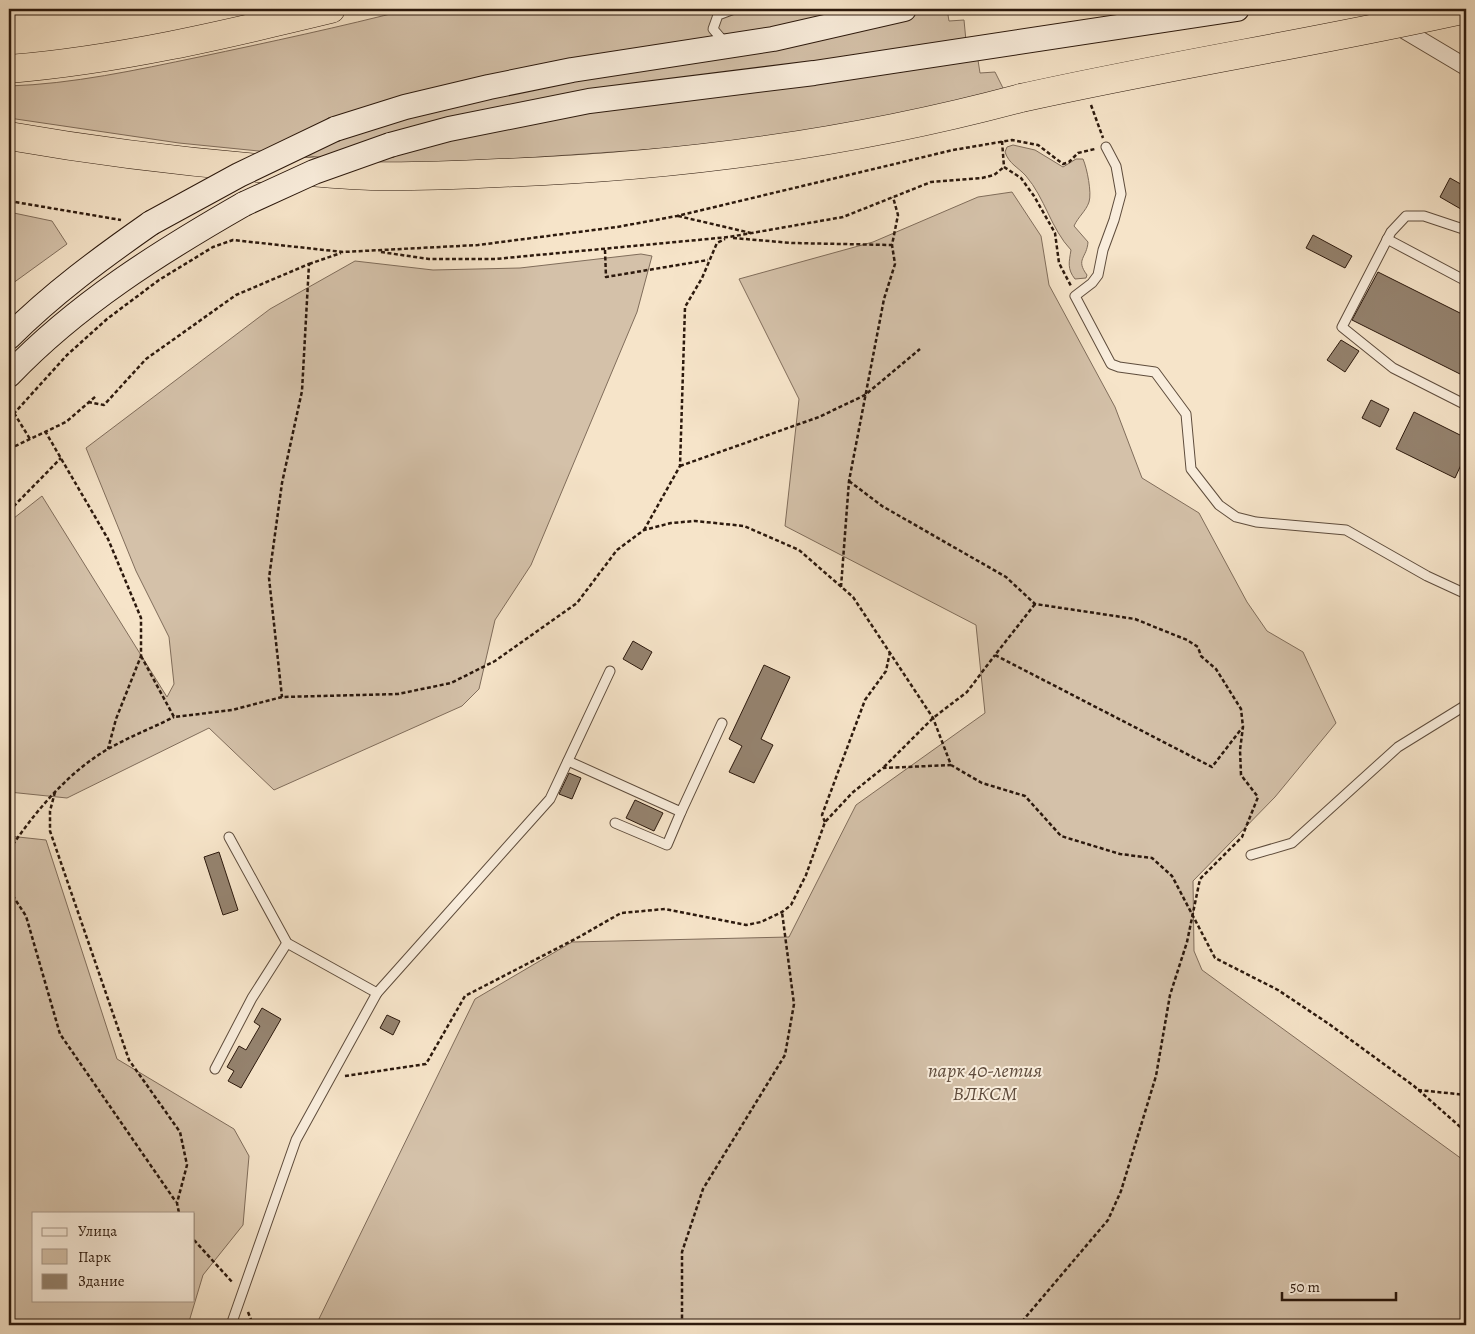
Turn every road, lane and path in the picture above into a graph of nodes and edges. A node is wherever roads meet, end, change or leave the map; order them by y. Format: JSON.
{"nodes":[{"id":1,"x":331,"y":9,"type":"edge"},
{"id":2,"x":734,"y":9,"type":"edge"},
{"id":3,"x":904,"y":9,"type":"edge"},
{"id":4,"x":1236,"y":9,"type":"edge"},
{"id":5,"x":1373,"y":9,"type":"edge"},
{"id":6,"x":1466,"y":9,"type":"edge"},
{"id":7,"x":726,"y":45,"type":"junction"},
{"id":8,"x":1466,"y":67,"type":"edge"},
{"id":9,"x":9,"y":69,"type":"edge"},
{"id":10,"x":9,"y":136,"type":"edge"},
{"id":11,"x":1106,"y":147,"type":"dead end"},
{"id":12,"x":1004,"y":167,"type":"junction"},
{"id":13,"x":893,"y":197,"type":"junction"},
{"id":14,"x":9,"y":201,"type":"edge"},
{"id":15,"x":678,"y":216,"type":"junction"},
{"id":16,"x":122,"y":221,"type":"dead end"},
{"id":17,"x":1466,"y":230,"type":"edge"},
{"id":18,"x":752,"y":233,"type":"junction"},
{"id":19,"x":729,"y":238,"type":"junction"},
{"id":20,"x":1387,"y":239,"type":"junction"},
{"id":21,"x":892,"y":245,"type":"junction"},
{"id":22,"x":605,"y":250,"type":"junction"},
{"id":23,"x":376,"y":251,"type":"junction"},
{"id":24,"x":344,"y":252,"type":"junction"},
{"id":25,"x":708,"y":260,"type":"junction"},
{"id":26,"x":309,"y":264,"type":"junction"},
{"id":27,"x":1466,"y":281,"type":"edge"},
{"id":28,"x":1075,"y":296,"type":"junction"},
{"id":29,"x":9,"y":337,"type":"edge"},
{"id":30,"x":920,"y":349,"type":"dead end"},
{"id":31,"x":9,"y":375,"type":"edge"},
{"id":32,"x":865,"y":395,"type":"junction"},
{"id":33,"x":96,"y":396,"type":"dead end"},
{"id":34,"x":88,"y":402,"type":"junction"},
{"id":35,"x":1466,"y":405,"type":"edge"},
{"id":36,"x":14,"y":413,"type":"junction"},
{"id":37,"x":9,"y":419,"type":"edge"},
{"id":38,"x":45,"y":432,"type":"junction"},
{"id":39,"x":30,"y":439,"type":"junction"},
{"id":40,"x":9,"y":449,"type":"edge"},
{"id":41,"x":61,"y":458,"type":"junction"},
{"id":42,"x":680,"y":466,"type":"junction"},
{"id":43,"x":849,"y":481,"type":"junction"},
{"id":44,"x":9,"y":511,"type":"edge"},
{"id":45,"x":644,"y":530,"type":"junction"},
{"id":46,"x":841,"y":587,"type":"junction"},
{"id":47,"x":1466,"y":594,"type":"edge"},
{"id":48,"x":1035,"y":604,"type":"junction"},
{"id":49,"x":890,"y":652,"type":"junction"},
{"id":50,"x":995,"y":655,"type":"junction"},
{"id":51,"x":141,"y":656,"type":"junction"},
{"id":52,"x":610,"y":671,"type":"dead end"},
{"id":53,"x":282,"y":697,"type":"junction"},
{"id":54,"x":1466,"y":705,"type":"edge"},
{"id":55,"x":174,"y":717,"type":"junction"},
{"id":56,"x":933,"y":718,"type":"junction"},
{"id":57,"x":722,"y":723,"type":"dead end"},
{"id":58,"x":1243,"y":727,"type":"junction"},
{"id":59,"x":108,"y":749,"type":"junction"},
{"id":60,"x":568,"y":761,"type":"junction"},
{"id":61,"x":951,"y":764,"type":"junction"},
{"id":62,"x":883,"y":768,"type":"junction"},
{"id":63,"x":55,"y":792,"type":"junction"},
{"id":64,"x":681,"y":812,"type":"junction"},
{"id":65,"x":825,"y":822,"type":"junction"},
{"id":66,"x":615,"y":823,"type":"dead end"},
{"id":67,"x":229,"y":836,"type":"dead end"},
{"id":68,"x":9,"y":850,"type":"edge"},
{"id":69,"x":1251,"y":855,"type":"dead end"},
{"id":70,"x":9,"y":890,"type":"edge"},
{"id":71,"x":782,"y":912,"type":"junction"},
{"id":72,"x":1191,"y":917,"type":"junction"},
{"id":73,"x":287,"y":942,"type":"junction"},
{"id":74,"x":377,"y":993,"type":"junction"},
{"id":75,"x":215,"y":1069,"type":"dead end"},
{"id":76,"x":330,"y":1079,"type":"junction"},
{"id":77,"x":1418,"y":1090,"type":"junction"},
{"id":78,"x":1466,"y":1095,"type":"edge"},
{"id":79,"x":1466,"y":1132,"type":"edge"},
{"id":80,"x":177,"y":1203,"type":"junction"},
{"id":81,"x":179,"y":1212,"type":"edge"},
{"id":82,"x":195,"y":1241,"type":"edge"},
{"id":83,"x":242,"y":1293,"type":"junction"},
{"id":84,"x":230,"y":1325,"type":"edge"},
{"id":85,"x":682,"y":1325,"type":"edge"},
{"id":86,"x":1019,"y":1325,"type":"edge"}],
"edges":[{"from":1,"to":9,"type":"highway"},
{"from":2,"to":7,"type":"lane"},
{"from":3,"to":7,"type":"main road"},
{"from":4,"to":31,"type":"main road","bridge":true},
{"from":5,"to":8,"type":"street"},
{"from":6,"to":10,"type":"highway","bridge":true},
{"from":7,"to":29,"type":"main road","bridge":true},
{"from":11,"to":28,"type":"lane"},
{"from":12,"to":13,"type":"path"},
{"from":12,"to":15,"type":"path"},
{"from":12,"to":28,"type":"path"},
{"from":13,"to":18,"type":"path"},
{"from":13,"to":21,"type":"path"},
{"from":14,"to":16,"type":"path"},
{"from":15,"to":18,"type":"path"},
{"from":15,"to":23,"type":"path"},
{"from":17,"to":20,"type":"lane"},
{"from":18,"to":19,"type":"path"},
{"from":19,"to":21,"type":"path"},
{"from":19,"to":22,"type":"path"},
{"from":19,"to":25,"type":"path"},
{"from":20,"to":27,"type":"lane"},
{"from":20,"to":35,"type":"lane"},
{"from":21,"to":32,"type":"path"},
{"from":22,"to":23,"type":"path"},
{"from":22,"to":25,"type":"path"},
{"from":23,"to":24,"type":"path"},
{"from":24,"to":26,"type":"path"},
{"from":24,"to":36,"type":"path"},
{"from":25,"to":42,"type":"path"},
{"from":26,"to":34,"type":"path"},
{"from":26,"to":53,"type":"path"},
{"from":28,"to":47,"type":"lane"},
{"from":30,"to":32,"type":"path"},
{"from":32,"to":42,"type":"path"},
{"from":32,"to":43,"type":"path"},
{"from":33,"to":34,"type":"path"},
{"from":34,"to":38,"type":"path"},
{"from":36,"to":37,"type":"path"},
{"from":36,"to":39,"type":"path"},
{"from":38,"to":39,"type":"path"},
{"from":38,"to":41,"type":"path"},
{"from":39,"to":40,"type":"path"},
{"from":41,"to":44,"type":"path"},
{"from":41,"to":51,"type":"path"},
{"from":42,"to":45,"type":"path"},
{"from":43,"to":46,"type":"path"},
{"from":43,"to":48,"type":"path"},
{"from":45,"to":46,"type":"path"},
{"from":45,"to":53,"type":"path"},
{"from":46,"to":49,"type":"path"},
{"from":48,"to":50,"type":"path"},
{"from":48,"to":58,"type":"path"},
{"from":49,"to":56,"type":"path"},
{"from":49,"to":65,"type":"path"},
{"from":50,"to":56,"type":"path"},
{"from":50,"to":58,"type":"path"},
{"from":51,"to":55,"type":"path"},
{"from":51,"to":59,"type":"path"},
{"from":52,"to":60,"type":"lane"},
{"from":53,"to":55,"type":"path"},
{"from":54,"to":69,"type":"lane"},
{"from":55,"to":59,"type":"path"},
{"from":56,"to":61,"type":"path"},
{"from":56,"to":62,"type":"path"},
{"from":57,"to":64,"type":"lane"},
{"from":58,"to":72,"type":"path"},
{"from":59,"to":63,"type":"path"},
{"from":60,"to":64,"type":"lane"},
{"from":60,"to":74,"type":"lane"},
{"from":61,"to":62,"type":"path"},
{"from":61,"to":72,"type":"path"},
{"from":62,"to":65,"type":"path"},
{"from":63,"to":68,"type":"path"},
{"from":63,"to":80,"type":"path"},
{"from":64,"to":66,"type":"lane"},
{"from":65,"to":71,"type":"path"},
{"from":67,"to":73,"type":"lane"},
{"from":70,"to":80,"type":"path"},
{"from":71,"to":76,"type":"path"},
{"from":71,"to":85,"type":"path"},
{"from":72,"to":77,"type":"path"},
{"from":72,"to":86,"type":"path"},
{"from":73,"to":74,"type":"lane"},
{"from":73,"to":75,"type":"lane"},
{"from":74,"to":76,"type":"lane"},
{"from":76,"to":83,"type":"lane"},
{"from":77,"to":78,"type":"path"},
{"from":77,"to":79,"type":"path"},
{"from":80,"to":81,"type":"path"},
{"from":82,"to":83,"type":"path"},
{"from":83,"to":84,"type":"lane"}]}
